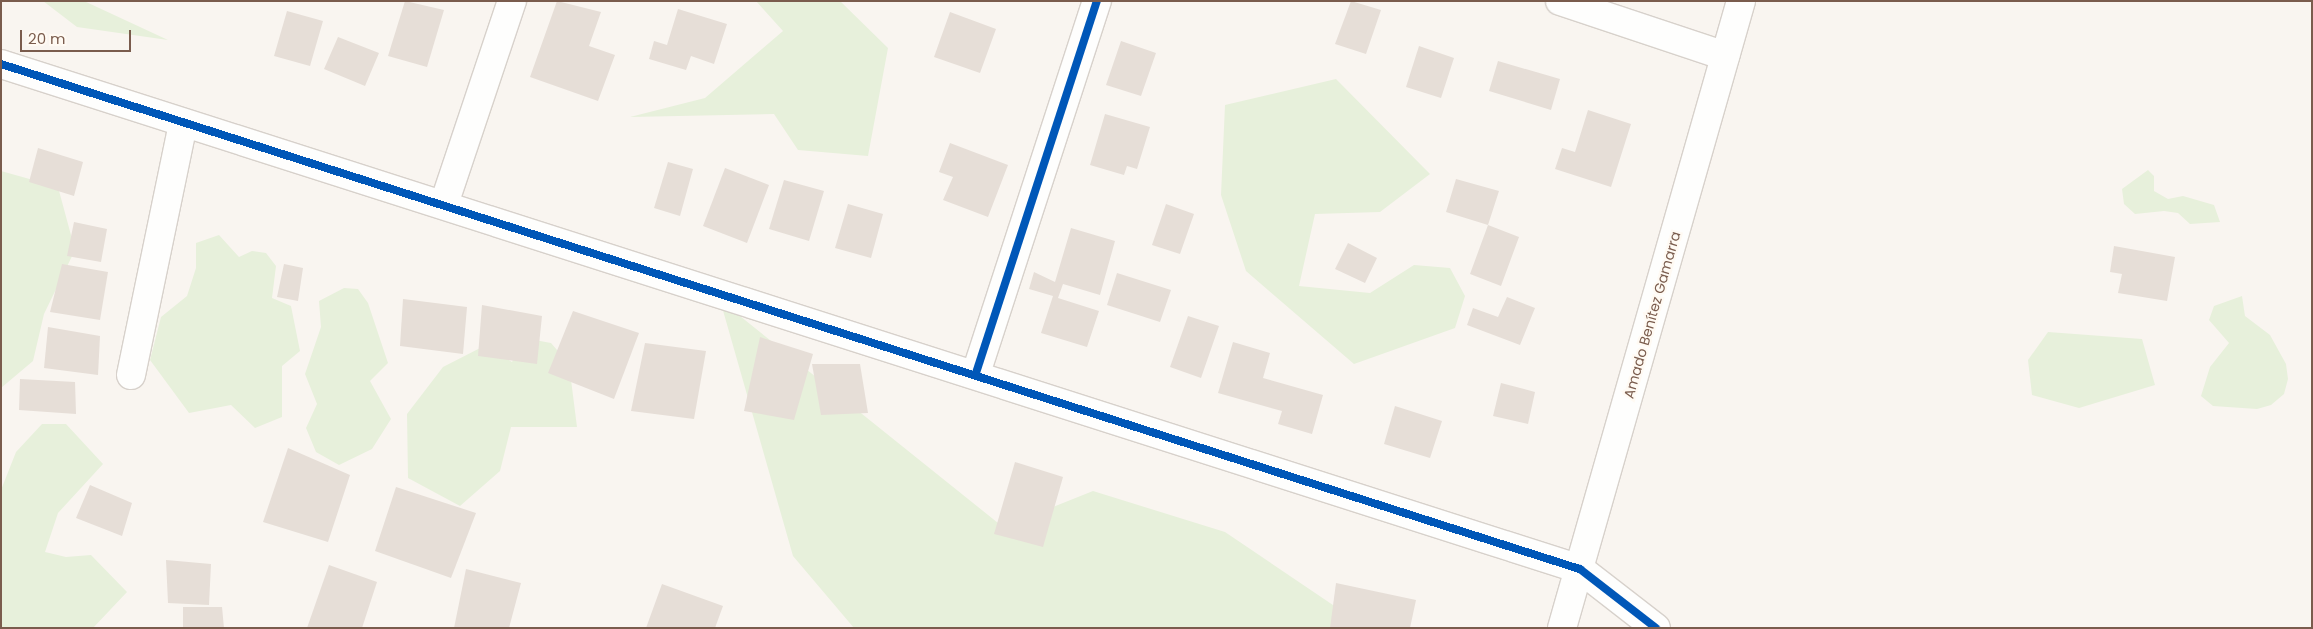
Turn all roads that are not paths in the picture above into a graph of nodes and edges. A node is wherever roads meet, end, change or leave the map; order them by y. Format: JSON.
{"nodes":[{"id":1,"x":512,"y":1,"type":"edge"},
{"id":2,"x":1097,"y":1,"type":"edge"},
{"id":3,"x":1560,"y":1,"type":"edge"},
{"id":4,"x":1741,"y":1,"type":"edge"},
{"id":5,"x":1725,"y":56,"type":"junction"},
{"id":6,"x":1,"y":64,"type":"edge"},
{"id":7,"x":183,"y":124,"type":"junction"},
{"id":8,"x":444,"y":204,"type":"junction"},
{"id":9,"x":976,"y":373,"type":"junction"},
{"id":10,"x":131,"y":376,"type":"dead end"},
{"id":11,"x":1580,"y":569,"type":"junction"},
{"id":12,"x":1562,"y":628,"type":"edge"},
{"id":13,"x":1656,"y":628,"type":"edge"}],
"edges":[{"from":1,"to":8,"type":"street"},
{"from":2,"to":9,"type":"street"},
{"from":3,"to":5,"type":"street"},
{"from":4,"to":5,"type":"street","name":"Amado Benítez Gamarra"},
{"from":5,"to":11,"type":"street","name":"Amado Benítez Gamarra"},
{"from":6,"to":7,"type":"street"},
{"from":7,"to":8,"type":"street"},
{"from":7,"to":10,"type":"street"},
{"from":8,"to":9,"type":"street"},
{"from":9,"to":11,"type":"street"},
{"from":11,"to":12,"type":"street","name":"Amado Benítez Gamarra"},
{"from":11,"to":13,"type":"street"}]}
